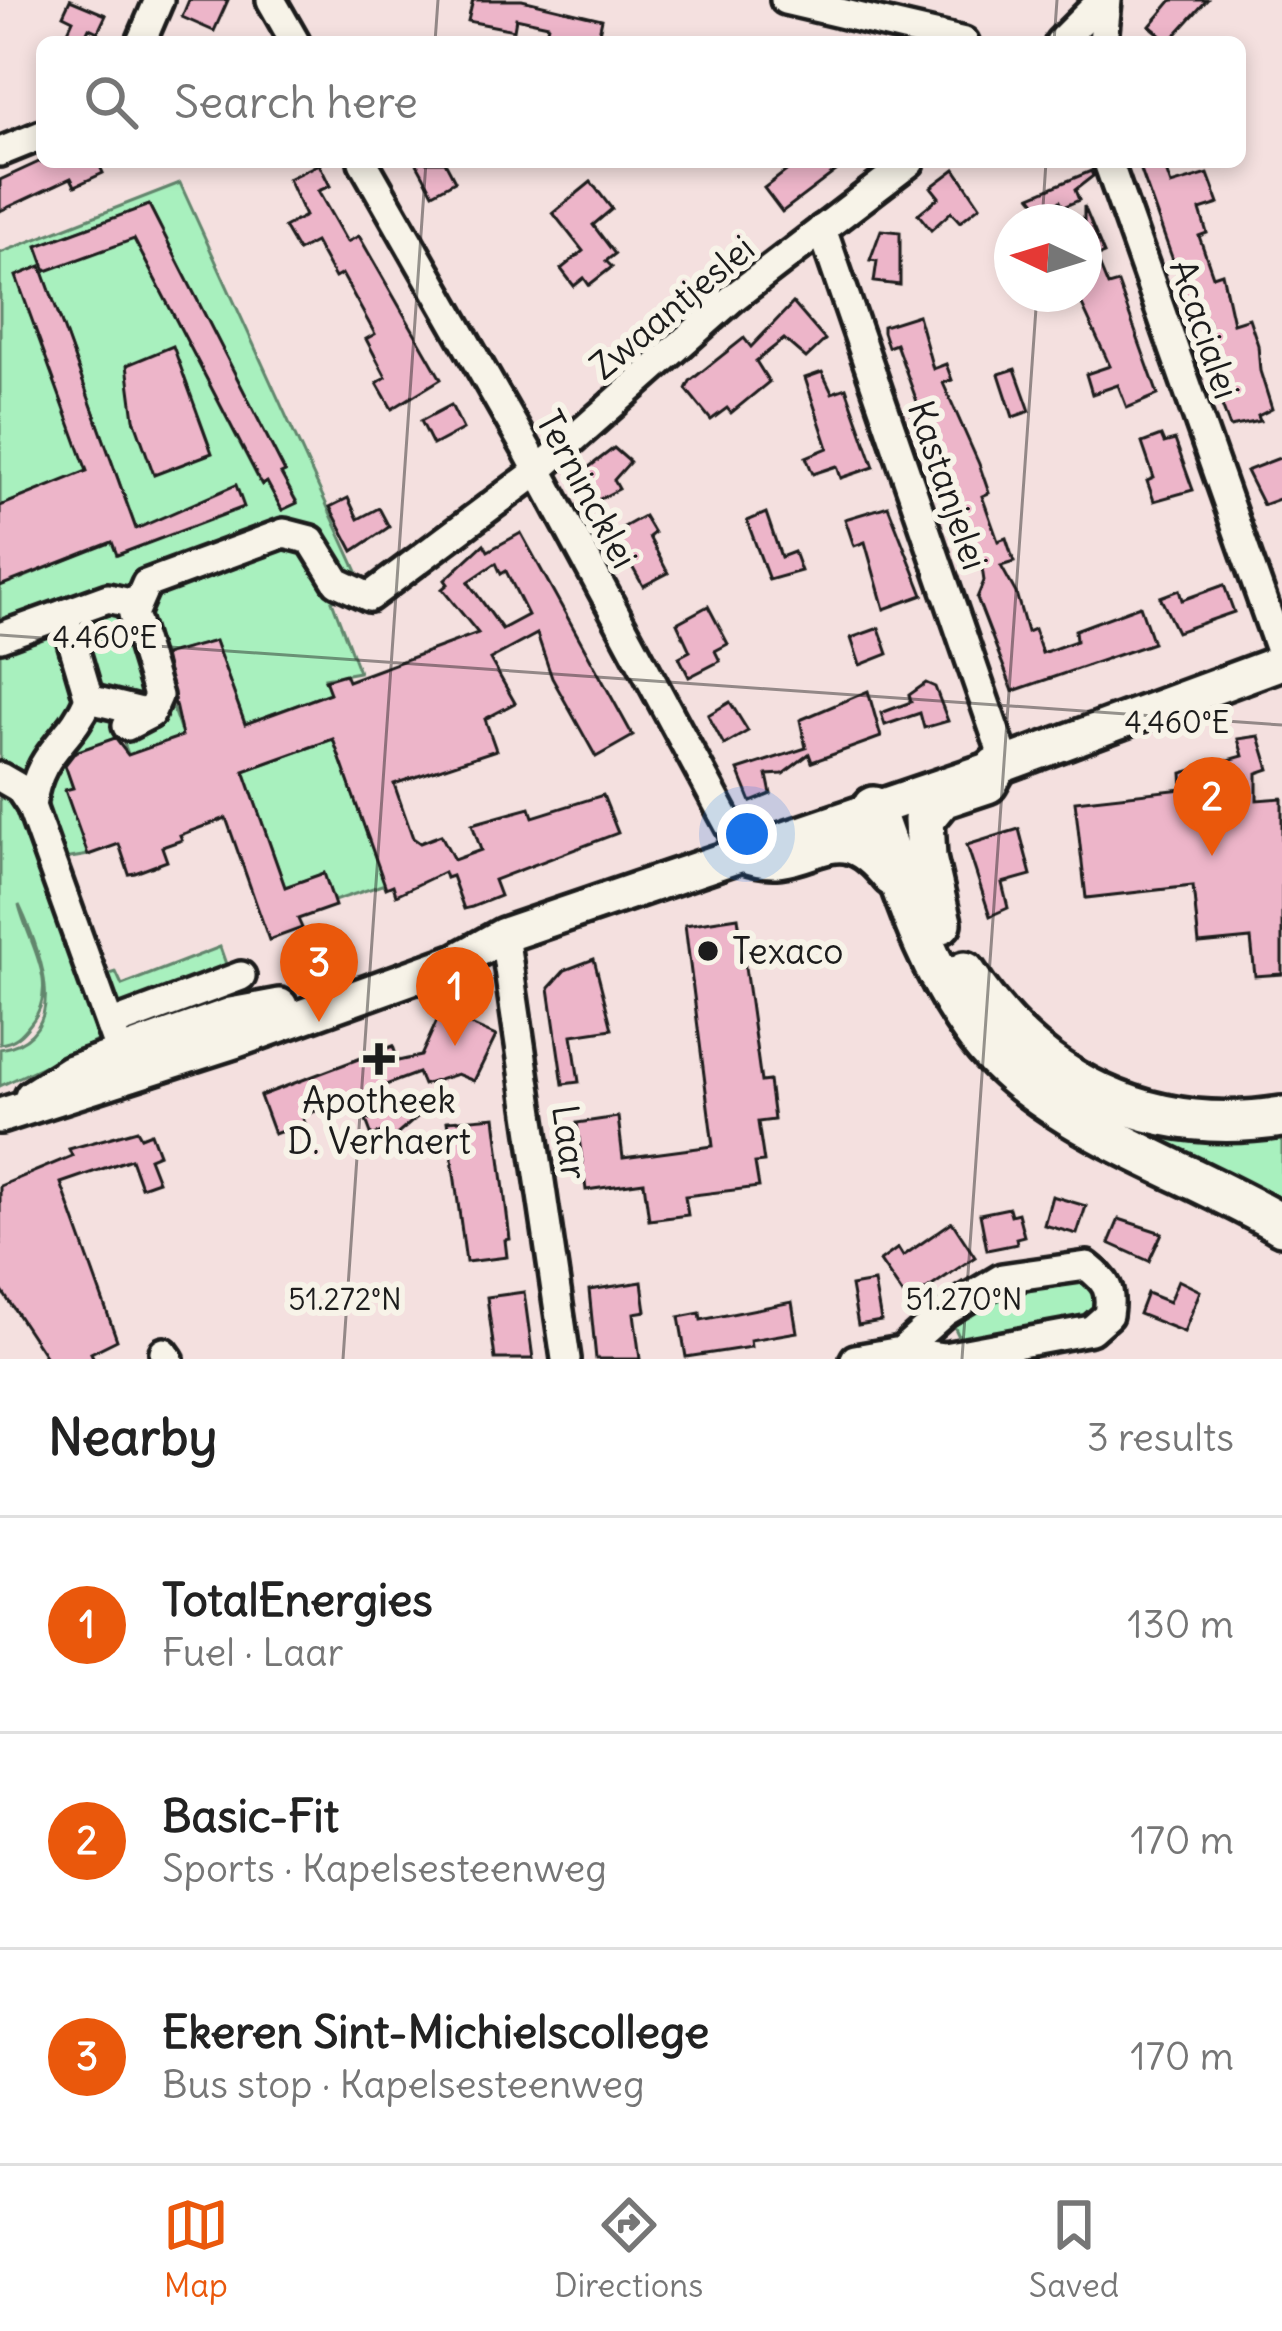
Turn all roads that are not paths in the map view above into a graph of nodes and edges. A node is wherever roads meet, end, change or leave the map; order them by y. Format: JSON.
{"nodes":[{"id":1,"x":159,"y":0,"type":"edge"},
{"id":2,"x":271,"y":0,"type":"edge"},
{"id":3,"x":785,"y":0,"type":"edge"},
{"id":4,"x":1104,"y":0,"type":"edge"},
{"id":5,"x":144,"y":36,"type":"edge"},
{"id":6,"x":292,"y":36,"type":"edge"},
{"id":7,"x":938,"y":36,"type":"edge"},
{"id":8,"x":1066,"y":36,"type":"edge"},
{"id":9,"x":1103,"y":36,"type":"edge"},
{"id":10,"x":36,"y":137,"type":"edge"},
{"id":11,"x":0,"y":152,"type":"edge"},
{"id":12,"x":366,"y":168,"type":"edge"},
{"id":13,"x":902,"y":168,"type":"edge"},
{"id":14,"x":1110,"y":168,"type":"edge"},
{"id":15,"x":822,"y":230,"type":"junction"},
{"id":16,"x":535,"y":473,"type":"junction"},
{"id":17,"x":134,"y":604,"type":"junction"},
{"id":18,"x":64,"y":614,"type":"junction"},
{"id":19,"x":0,"y":637,"type":"edge"},
{"id":20,"x":1282,"y":659,"type":"edge"},
{"id":21,"x":88,"y":699,"type":"junction"},
{"id":22,"x":1001,"y":765,"type":"junction"},
{"id":23,"x":0,"y":777,"type":"edge"},
{"id":24,"x":882,"y":804,"type":"junction"},
{"id":25,"x":31,"y":806,"type":"junction"},
{"id":26,"x":743,"y":851,"type":"junction"},
{"id":27,"x":900,"y":885,"type":"junction"},
{"id":28,"x":940,"y":923,"type":"junction"},
{"id":29,"x":504,"y":935,"type":"junction"},
{"id":30,"x":241,"y":976,"type":"dead end"},
{"id":31,"x":120,"y":1052,"type":"junction"},
{"id":32,"x":2,"y":1115,"type":"edge"},
{"id":33,"x":1282,"y":1117,"type":"edge"},
{"id":34,"x":1282,"y":1225,"type":"edge"},
{"id":35,"x":901,"y":1351,"type":"junction"},
{"id":36,"x":566,"y":1359,"type":"edge"},
{"id":37,"x":855,"y":1359,"type":"edge"}],
"edges":[{"from":1,"to":5,"type":"street"},
{"from":2,"to":6,"type":"street"},
{"from":3,"to":7,"type":"street"},
{"from":4,"to":8,"type":"street"},
{"from":4,"to":9,"type":"street"},
{"from":10,"to":11,"type":"street"},
{"from":12,"to":16,"type":"street","name":"Ternincklei"},
{"from":13,"to":15,"type":"street","name":"Zwaantjeslei"},
{"from":14,"to":20,"type":"street","name":"Acacialei"},
{"from":15,"to":16,"type":"street","name":"Zwaantjeslei"},
{"from":15,"to":22,"type":"street","name":"Kastanjelei"},
{"from":16,"to":17,"type":"street","name":"Zwaantjeslei"},
{"from":16,"to":26,"type":"street","name":"Ternincklei"},
{"from":17,"to":18,"type":"street"},
{"from":17,"to":21,"type":"street"},
{"from":18,"to":19,"type":"street"},
{"from":18,"to":21,"type":"street"},
{"from":20,"to":22,"type":"main road"},
{"from":21,"to":25,"type":"street"},
{"from":22,"to":24,"type":"main road"},
{"from":22,"to":28,"type":"highway"},
{"from":23,"to":25,"type":"street"},
{"from":24,"to":26,"type":"main road"},
{"from":24,"to":27,"type":"highway"},
{"from":24,"to":28,"type":"highway"},
{"from":25,"to":31,"type":"street"},
{"from":26,"to":27,"type":"highway"},
{"from":26,"to":29,"type":"main road"},
{"from":27,"to":34,"type":"highway"},
{"from":28,"to":33,"type":"highway"},
{"from":29,"to":31,"type":"main road"},
{"from":29,"to":36,"type":"street","name":"Laar"},
{"from":30,"to":31,"type":"street"},
{"from":31,"to":32,"type":"main road"},
{"from":35,"to":35,"type":"street"},
{"from":35,"to":37,"type":"street"}]}
